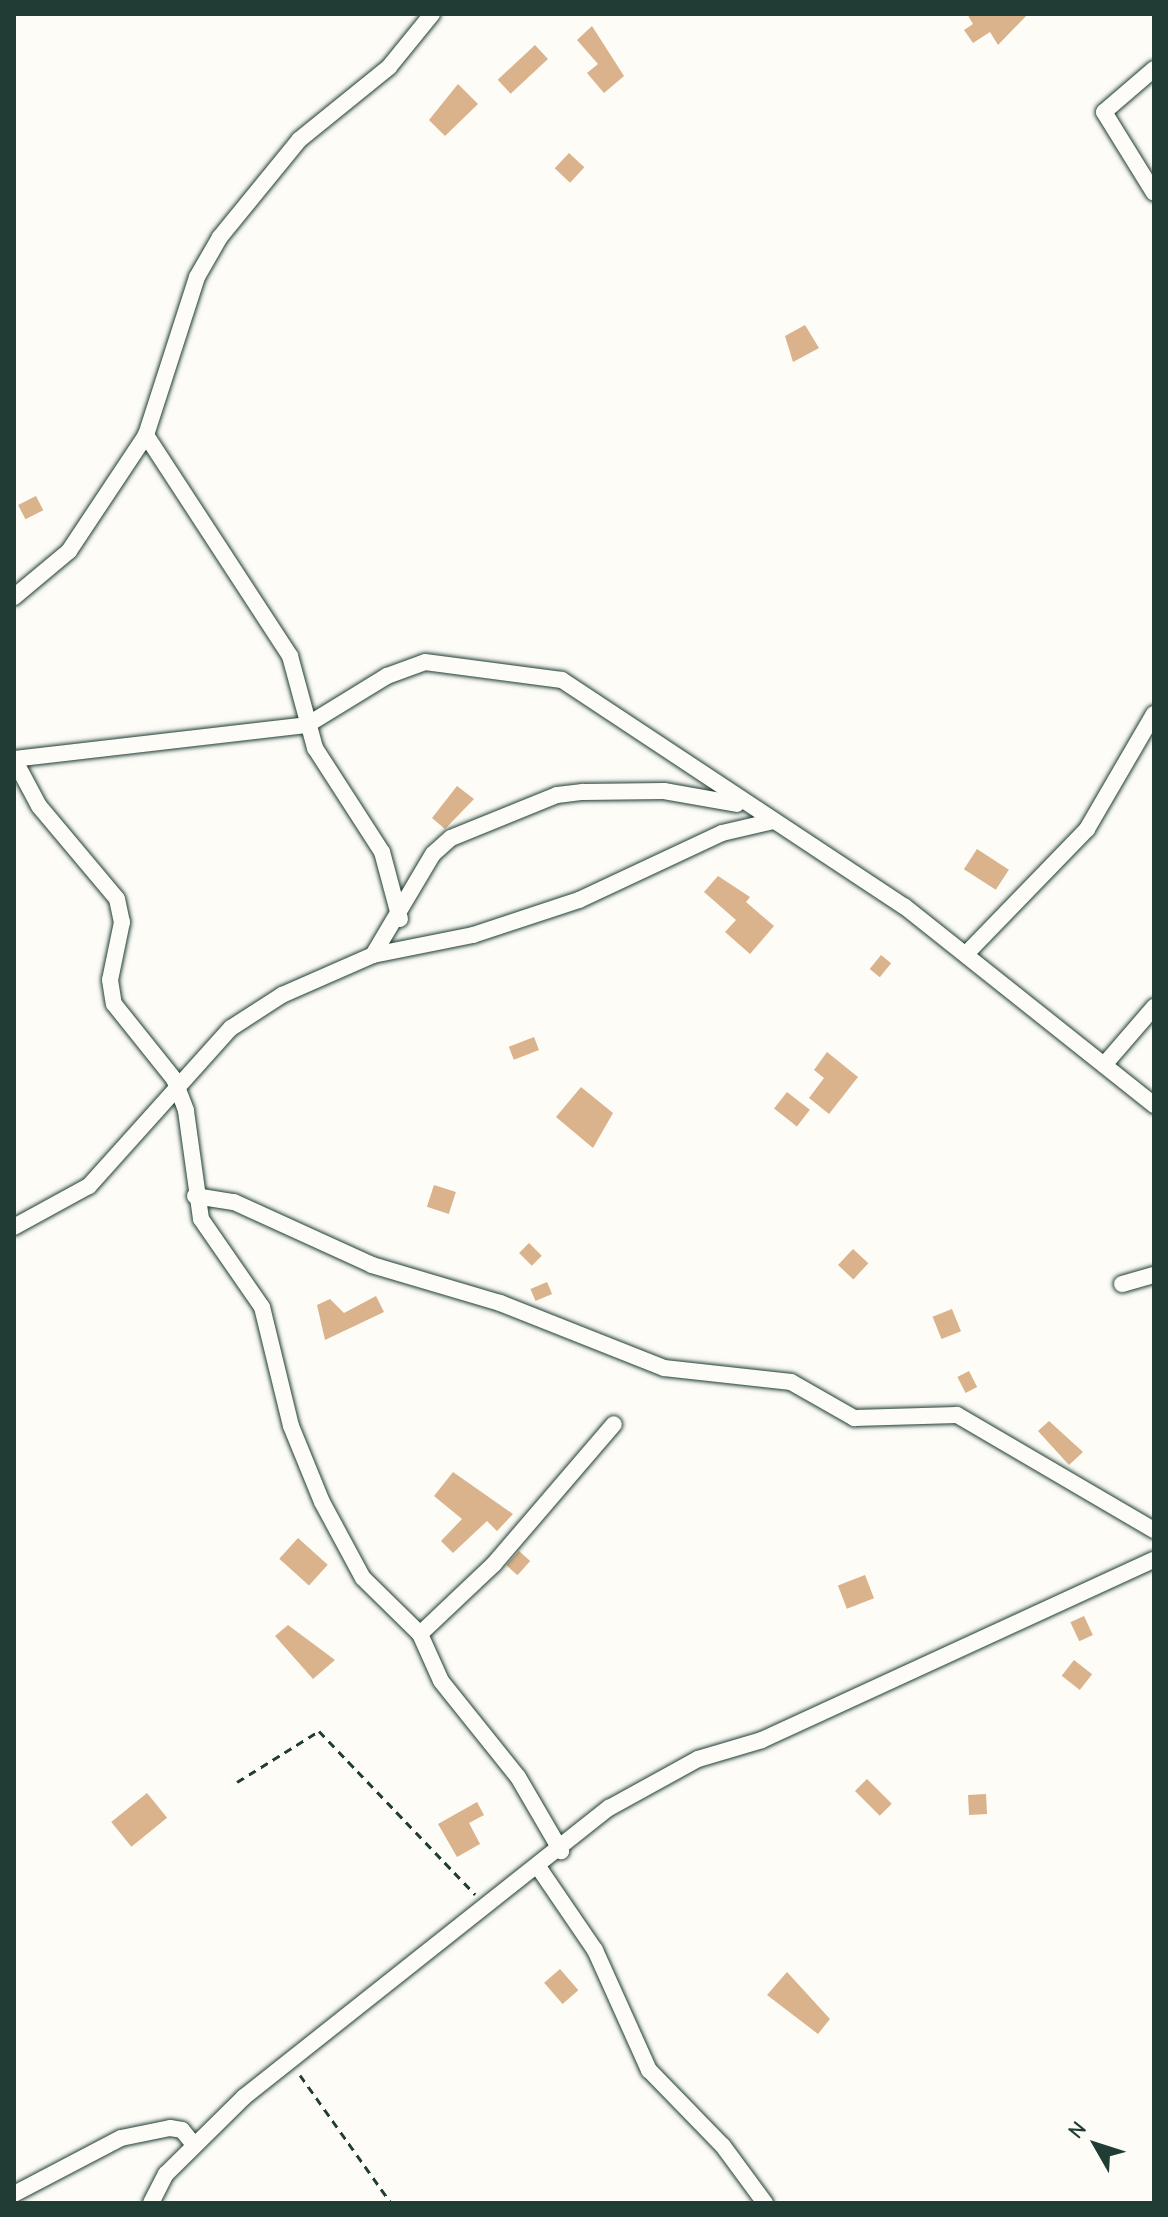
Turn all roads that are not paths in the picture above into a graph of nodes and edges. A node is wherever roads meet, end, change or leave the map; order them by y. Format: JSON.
{"nodes":[{"id":1,"x":432,"y":14,"type":"edge"},
{"id":2,"x":1154,"y":69,"type":"edge"},
{"id":3,"x":1154,"y":193,"type":"edge"},
{"id":4,"x":146,"y":435,"type":"junction"},
{"id":5,"x":14,"y":597,"type":"edge"},
{"id":6,"x":1154,"y":714,"type":"edge"},
{"id":7,"x":307,"y":725,"type":"junction"},
{"id":8,"x":14,"y":759,"type":"edge"},
{"id":9,"x":744,"y":806,"type":"junction"},
{"id":10,"x":774,"y":821,"type":"junction"},
{"id":11,"x":400,"y":919,"type":"junction"},
{"id":12,"x":967,"y":953,"type":"junction"},
{"id":13,"x":373,"y":955,"type":"junction"},
{"id":14,"x":1154,"y":1007,"type":"edge"},
{"id":15,"x":1104,"y":1065,"type":"junction"},
{"id":16,"x":177,"y":1090,"type":"junction"},
{"id":17,"x":1154,"y":1105,"type":"edge"},
{"id":18,"x":195,"y":1196,"type":"junction"},
{"id":19,"x":14,"y":1227,"type":"edge"},
{"id":20,"x":1154,"y":1275,"type":"edge"},
{"id":21,"x":1122,"y":1284,"type":"dead end"},
{"id":22,"x":614,"y":1424,"type":"dead end"},
{"id":23,"x":1154,"y":1530,"type":"edge"},
{"id":24,"x":1154,"y":1560,"type":"edge"},
{"id":25,"x":420,"y":1634,"type":"junction"},
{"id":26,"x":561,"y":1851,"type":"junction"},
{"id":27,"x":539,"y":1868,"type":"junction"},
{"id":28,"x":194,"y":2145,"type":"junction"},
{"id":29,"x":14,"y":2194,"type":"edge"},
{"id":30,"x":151,"y":2203,"type":"edge"},
{"id":31,"x":765,"y":2203,"type":"edge"}],
"edges":[{"from":1,"to":4,"type":"street"},
{"from":2,"to":3,"type":"street"},
{"from":4,"to":5,"type":"street"},
{"from":4,"to":7,"type":"street"},
{"from":6,"to":12,"type":"street"},
{"from":7,"to":8,"type":"street"},
{"from":7,"to":9,"type":"street"},
{"from":7,"to":11,"type":"street"},
{"from":8,"to":16,"type":"street"},
{"from":9,"to":10,"type":"street"},
{"from":9,"to":11,"type":"street"},
{"from":10,"to":12,"type":"street"},
{"from":10,"to":13,"type":"street"},
{"from":11,"to":13,"type":"street"},
{"from":12,"to":15,"type":"street"},
{"from":13,"to":16,"type":"street"},
{"from":14,"to":15,"type":"street"},
{"from":15,"to":17,"type":"street"},
{"from":16,"to":18,"type":"street"},
{"from":16,"to":19,"type":"street"},
{"from":18,"to":23,"type":"street"},
{"from":18,"to":25,"type":"street"},
{"from":20,"to":21,"type":"street"},
{"from":22,"to":25,"type":"street"},
{"from":24,"to":26,"type":"street"},
{"from":25,"to":26,"type":"street"},
{"from":26,"to":27,"type":"street"},
{"from":27,"to":28,"type":"street"},
{"from":27,"to":31,"type":"street"},
{"from":28,"to":29,"type":"street"},
{"from":28,"to":30,"type":"street"}]}
